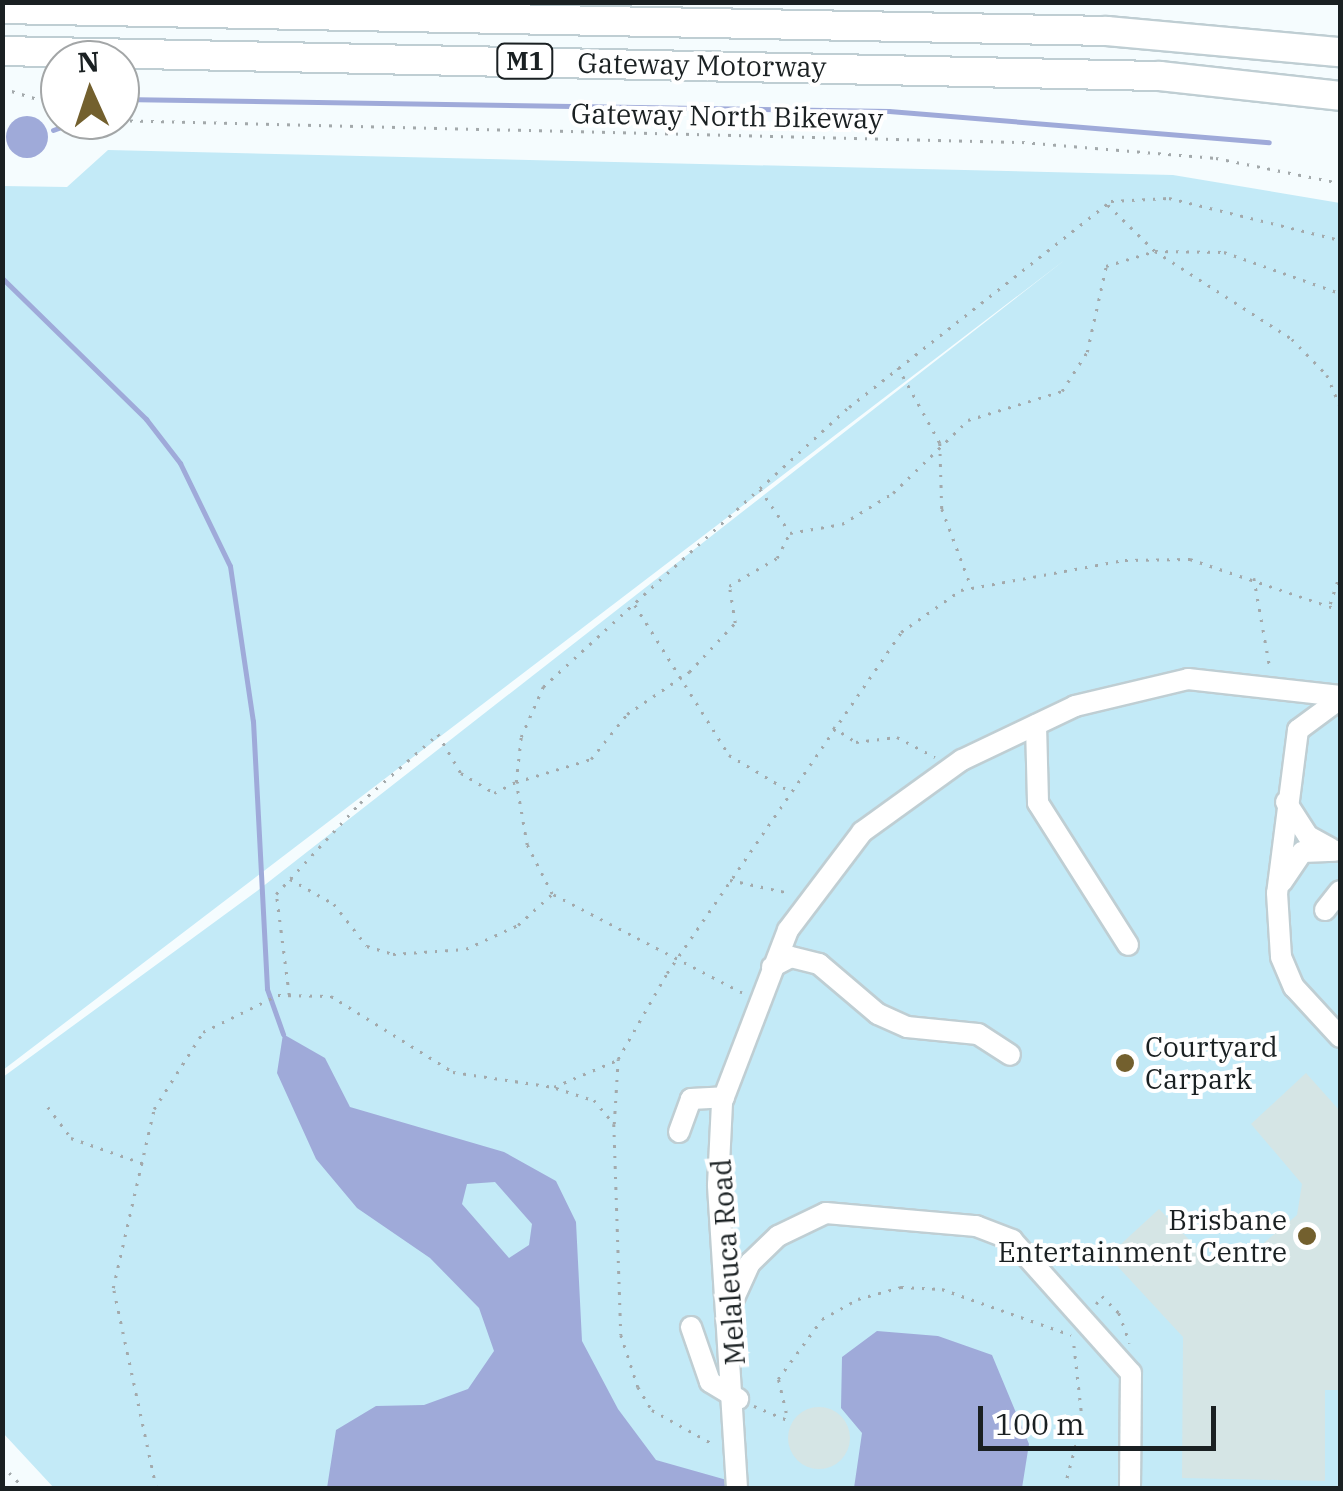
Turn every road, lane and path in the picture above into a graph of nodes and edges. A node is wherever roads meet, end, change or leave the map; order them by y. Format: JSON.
{"nodes":[{"id":1,"x":2,"y":9,"type":"edge"},
{"id":2,"x":2,"y":51,"type":"edge"},
{"id":3,"x":1340,"y":52,"type":"edge"},
{"id":4,"x":2,"y":88,"type":"edge"},
{"id":5,"x":1340,"y":96,"type":"edge"},
{"id":6,"x":40,"y":100,"type":"edge"},
{"id":7,"x":140,"y":121,"type":"edge"},
{"id":8,"x":1340,"y":183,"type":"edge"},
{"id":9,"x":1106,"y":204,"type":"junction"},
{"id":10,"x":1340,"y":240,"type":"edge"},
{"id":11,"x":1155,"y":251,"type":"junction"},
{"id":12,"x":1340,"y":294,"type":"edge"},
{"id":13,"x":898,"y":367,"type":"junction"},
{"id":14,"x":1340,"y":406,"type":"edge"},
{"id":15,"x":940,"y":443,"type":"junction"},
{"id":16,"x":760,"y":489,"type":"junction"},
{"id":17,"x":790,"y":533,"type":"junction"},
{"id":18,"x":1340,"y":573,"type":"edge"},
{"id":19,"x":1254,"y":577,"type":"junction"},
{"id":20,"x":972,"y":588,"type":"junction"},
{"id":21,"x":635,"y":603,"type":"junction"},
{"id":22,"x":1330,"y":605,"type":"junction"},
{"id":23,"x":1340,"y":610,"type":"edge"},
{"id":24,"x":679,"y":677,"type":"junction"},
{"id":25,"x":1266,"y":684,"type":"junction"},
{"id":26,"x":1340,"y":697,"type":"edge"},
{"id":27,"x":1036,"y":724,"type":"junction"},
{"id":28,"x":832,"y":726,"type":"junction"},
{"id":29,"x":946,"y":771,"type":"junction"},
{"id":30,"x":516,"y":782,"type":"junction"},
{"id":31,"x":789,"y":791,"type":"junction"},
{"id":32,"x":1286,"y":802,"type":"junction"},
{"id":33,"x":1338,"y":854,"type":"edge"},
{"id":34,"x":290,"y":880,"type":"junction"},
{"id":35,"x":729,"y":880,"type":"junction"},
{"id":36,"x":1340,"y":890,"type":"edge"},
{"id":37,"x":1278,"y":893,"type":"junction"},
{"id":38,"x":552,"y":894,"type":"junction"},
{"id":39,"x":808,"y":904,"type":"junction"},
{"id":40,"x":1325,"y":910,"type":"dead end"},
{"id":41,"x":1128,"y":944,"type":"dead end"},
{"id":42,"x":678,"y":956,"type":"junction"},
{"id":43,"x":772,"y":968,"type":"junction"},
{"id":44,"x":289,"y":995,"type":"junction"},
{"id":45,"x":758,"y":998,"type":"junction"},
{"id":46,"x":1340,"y":1037,"type":"edge"},
{"id":47,"x":1010,"y":1055,"type":"dead end"},
{"id":48,"x":618,"y":1060,"type":"junction"},
{"id":49,"x":554,"y":1087,"type":"junction"},
{"id":50,"x":724,"y":1098,"type":"junction"},
{"id":51,"x":48,"y":1107,"type":"dead end"},
{"id":52,"x":614,"y":1124,"type":"junction"},
{"id":53,"x":679,"y":1132,"type":"dead end"},
{"id":54,"x":146,"y":1164,"type":"junction"},
{"id":55,"x":1102,"y":1296,"type":"dead end"},
{"id":56,"x":1094,"y":1305,"type":"dead end"},
{"id":57,"x":728,"y":1310,"type":"junction"},
{"id":58,"x":691,"y":1328,"type":"dead end"},
{"id":59,"x":738,"y":1401,"type":"junction"},
{"id":60,"x":786,"y":1413,"type":"junction"},
{"id":61,"x":792,"y":1422,"type":"dead end"},
{"id":62,"x":719,"y":1447,"type":"dead end"},
{"id":63,"x":2,"y":1465,"type":"edge"},
{"id":64,"x":739,"y":1478,"type":"edge"},
{"id":65,"x":24,"y":1488,"type":"edge"},
{"id":66,"x":156,"y":1488,"type":"edge"},
{"id":67,"x":1064,"y":1488,"type":"edge"},
{"id":68,"x":1130,"y":1488,"type":"edge"}],
"edges":[{"from":1,"to":3,"type":"highway","name":"Gateway Motorway","number":"M1"},
{"from":2,"to":5,"type":"highway","name":"Gateway Motorway","number":"M1"},
{"from":4,"to":6,"type":"path"},
{"from":7,"to":8,"type":"path","name":"Gateway North Bikeway"},
{"from":9,"to":10,"type":"path"},
{"from":9,"to":11,"type":"path"},
{"from":9,"to":13,"type":"path"},
{"from":11,"to":12,"type":"path"},
{"from":11,"to":14,"type":"path"},
{"from":11,"to":15,"type":"path"},
{"from":13,"to":15,"type":"path"},
{"from":13,"to":16,"type":"path"},
{"from":15,"to":17,"type":"path"},
{"from":15,"to":20,"type":"path"},
{"from":16,"to":17,"type":"path"},
{"from":16,"to":21,"type":"path"},
{"from":17,"to":24,"type":"path"},
{"from":18,"to":22,"type":"path"},
{"from":19,"to":20,"type":"path"},
{"from":19,"to":22,"type":"path"},
{"from":19,"to":25,"type":"path"},
{"from":20,"to":28,"type":"path"},
{"from":21,"to":24,"type":"path"},
{"from":21,"to":30,"type":"path"},
{"from":22,"to":23,"type":"path"},
{"from":24,"to":30,"type":"path"},
{"from":24,"to":31,"type":"path"},
{"from":25,"to":26,"type":"street","name":"Melaleuca Road"},
{"from":25,"to":27,"type":"street","name":"Melaleuca Road"},
{"from":26,"to":32,"type":"street"},
{"from":27,"to":29,"type":"street","name":"Melaleuca Road"},
{"from":27,"to":41,"type":"street"},
{"from":28,"to":29,"type":"path"},
{"from":28,"to":31,"type":"path"},
{"from":29,"to":39,"type":"street","name":"Melaleuca Road"},
{"from":30,"to":34,"type":"path"},
{"from":30,"to":38,"type":"path"},
{"from":31,"to":35,"type":"path"},
{"from":32,"to":33,"type":"street"},
{"from":32,"to":37,"type":"street"},
{"from":33,"to":37,"type":"street"},
{"from":34,"to":38,"type":"path"},
{"from":34,"to":44,"type":"path"},
{"from":35,"to":39,"type":"path"},
{"from":35,"to":42,"type":"path"},
{"from":36,"to":40,"type":"street"},
{"from":37,"to":46,"type":"street"},
{"from":38,"to":42,"type":"path"},
{"from":39,"to":43,"type":"street","name":"Melaleuca Road"},
{"from":42,"to":45,"type":"path"},
{"from":42,"to":48,"type":"path"},
{"from":43,"to":45,"type":"street","name":"Melaleuca Road"},
{"from":43,"to":47,"type":"street"},
{"from":44,"to":49,"type":"path"},
{"from":44,"to":54,"type":"path"},
{"from":45,"to":50,"type":"street","name":"Melaleuca Road"},
{"from":48,"to":49,"type":"path"},
{"from":48,"to":52,"type":"path"},
{"from":49,"to":52,"type":"path"},
{"from":50,"to":53,"type":"street"},
{"from":50,"to":57,"type":"street","name":"Melaleuca Road"},
{"from":51,"to":54,"type":"path"},
{"from":52,"to":62,"type":"path"},
{"from":54,"to":66,"type":"path"},
{"from":55,"to":56,"type":"path"},
{"from":57,"to":59,"type":"street","name":"Melaleuca Road"},
{"from":57,"to":68,"type":"street"},
{"from":58,"to":59,"type":"street"},
{"from":59,"to":60,"type":"path"},
{"from":59,"to":64,"type":"street","name":"Melaleuca Road"},
{"from":60,"to":61,"type":"path"},
{"from":60,"to":67,"type":"path"},
{"from":63,"to":65,"type":"path"}]}
